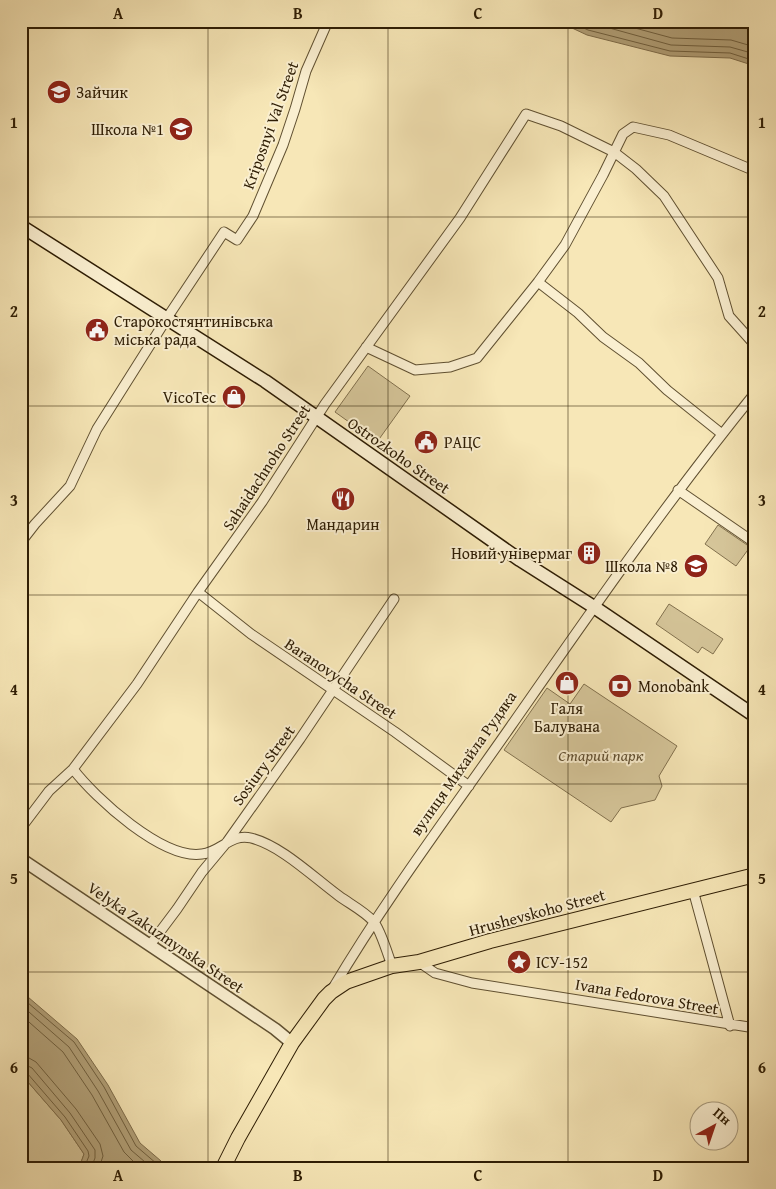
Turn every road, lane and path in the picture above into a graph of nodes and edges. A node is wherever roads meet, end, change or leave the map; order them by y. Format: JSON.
{"nodes":[{"id":1,"x":328,"y":21,"type":"edge"},
{"id":2,"x":614,"y":152,"type":"junction"},
{"id":3,"x":755,"y":171,"type":"edge"},
{"id":4,"x":21,"y":226,"type":"edge"},
{"id":5,"x":538,"y":282,"type":"junction"},
{"id":6,"x":167,"y":318,"type":"junction"},
{"id":7,"x":755,"y":345,"type":"edge"},
{"id":8,"x":366,"y":347,"type":"junction"},
{"id":9,"x":755,"y":393,"type":"edge"},
{"id":10,"x":317,"y":416,"type":"junction"},
{"id":11,"x":722,"y":434,"type":"junction"},
{"id":12,"x":678,"y":490,"type":"junction"},
{"id":13,"x":21,"y":542,"type":"edge"},
{"id":14,"x":755,"y":542,"type":"edge"},
{"id":15,"x":198,"y":592,"type":"junction"},
{"id":16,"x":394,"y":600,"type":"dead end"},
{"id":17,"x":594,"y":607,"type":"junction"},
{"id":18,"x":333,"y":691,"type":"junction"},
{"id":19,"x":755,"y":716,"type":"edge"},
{"id":20,"x":73,"y":769,"type":"junction"},
{"id":21,"x":469,"y":786,"type":"junction"},
{"id":22,"x":21,"y":828,"type":"edge"},
{"id":23,"x":227,"y":842,"type":"junction"},
{"id":24,"x":21,"y":859,"type":"edge"},
{"id":25,"x":755,"y":875,"type":"edge"},
{"id":26,"x":693,"y":890,"type":"junction"},
{"id":27,"x":374,"y":921,"type":"junction"},
{"id":28,"x":150,"y":945,"type":"junction"},
{"id":29,"x":419,"y":962,"type":"junction"},
{"id":30,"x":392,"y":966,"type":"junction"},
{"id":31,"x":331,"y":992,"type":"junction"},
{"id":32,"x":730,"y":1026,"type":"junction"},
{"id":33,"x":755,"y":1028,"type":"edge"},
{"id":34,"x":292,"y":1043,"type":"junction"},
{"id":35,"x":223,"y":1168,"type":"edge"}],
"edges":[{"from":1,"to":6,"type":"street","name":"Kriposnyi Val Street"},
{"from":2,"to":3,"type":"street"},
{"from":2,"to":5,"type":"street"},
{"from":2,"to":7,"type":"street"},
{"from":2,"to":8,"type":"street","name":"Sahaidachnoho Street"},
{"from":4,"to":6,"type":"main road","name":"Ostrozkoho Street"},
{"from":5,"to":8,"type":"street"},
{"from":5,"to":11,"type":"street"},
{"from":6,"to":10,"type":"main road","name":"Ostrozkoho Street"},
{"from":6,"to":13,"type":"street","name":"Kriposnyi Val Street"},
{"from":8,"to":10,"type":"street","name":"Sahaidachnoho Street"},
{"from":9,"to":11,"type":"street","name":"вулиця Михайла Рудяка"},
{"from":10,"to":15,"type":"street","name":"Sahaidachnoho Street"},
{"from":10,"to":17,"type":"main road","name":"Ostrozkoho Street"},
{"from":11,"to":12,"type":"street","name":"вулиця Михайла Рудяка"},
{"from":12,"to":14,"type":"street"},
{"from":12,"to":17,"type":"street","name":"вулиця Михайла Рудяка"},
{"from":15,"to":18,"type":"street","name":"Baranovycha Street"},
{"from":15,"to":20,"type":"street","name":"Sahaidachnoho Street"},
{"from":16,"to":18,"type":"street","name":"Sosiury Street"},
{"from":17,"to":19,"type":"main road","name":"Ostrozkoho Street"},
{"from":17,"to":21,"type":"street","name":"вулиця Михайла Рудяка"},
{"from":18,"to":21,"type":"street","name":"Baranovycha Street"},
{"from":18,"to":23,"type":"street","name":"Sosiury Street"},
{"from":20,"to":22,"type":"street","name":"Sahaidachnoho Street"},
{"from":20,"to":23,"type":"street"},
{"from":21,"to":27,"type":"street","name":"вулиця Михайла Рудяка"},
{"from":23,"to":27,"type":"street"},
{"from":23,"to":28,"type":"street","name":"Sosiury Street"},
{"from":24,"to":28,"type":"street","name":"Velyka Zakuzmynska Street"},
{"from":25,"to":26,"type":"main road","name":"Hrushevskoho Street"},
{"from":26,"to":29,"type":"main road","name":"Hrushevskoho Street"},
{"from":26,"to":32,"type":"street"},
{"from":27,"to":30,"type":"street"},
{"from":27,"to":31,"type":"street","name":"вулиця Михайла Рудяка"},
{"from":28,"to":34,"type":"street","name":"Velyka Zakuzmynska Street"},
{"from":29,"to":30,"type":"main road","name":"Hrushevskoho Street"},
{"from":29,"to":32,"type":"street","name":"Ivana Fedorova Street"},
{"from":30,"to":31,"type":"main road","name":"Hrushevskoho Street"},
{"from":31,"to":34,"type":"main road","name":"вулиця Михайла Рудяка"},
{"from":32,"to":33,"type":"street","name":"Ivana Fedorova Street"},
{"from":34,"to":35,"type":"main road","name":"вулиця Михайла Рудяка"}]}
